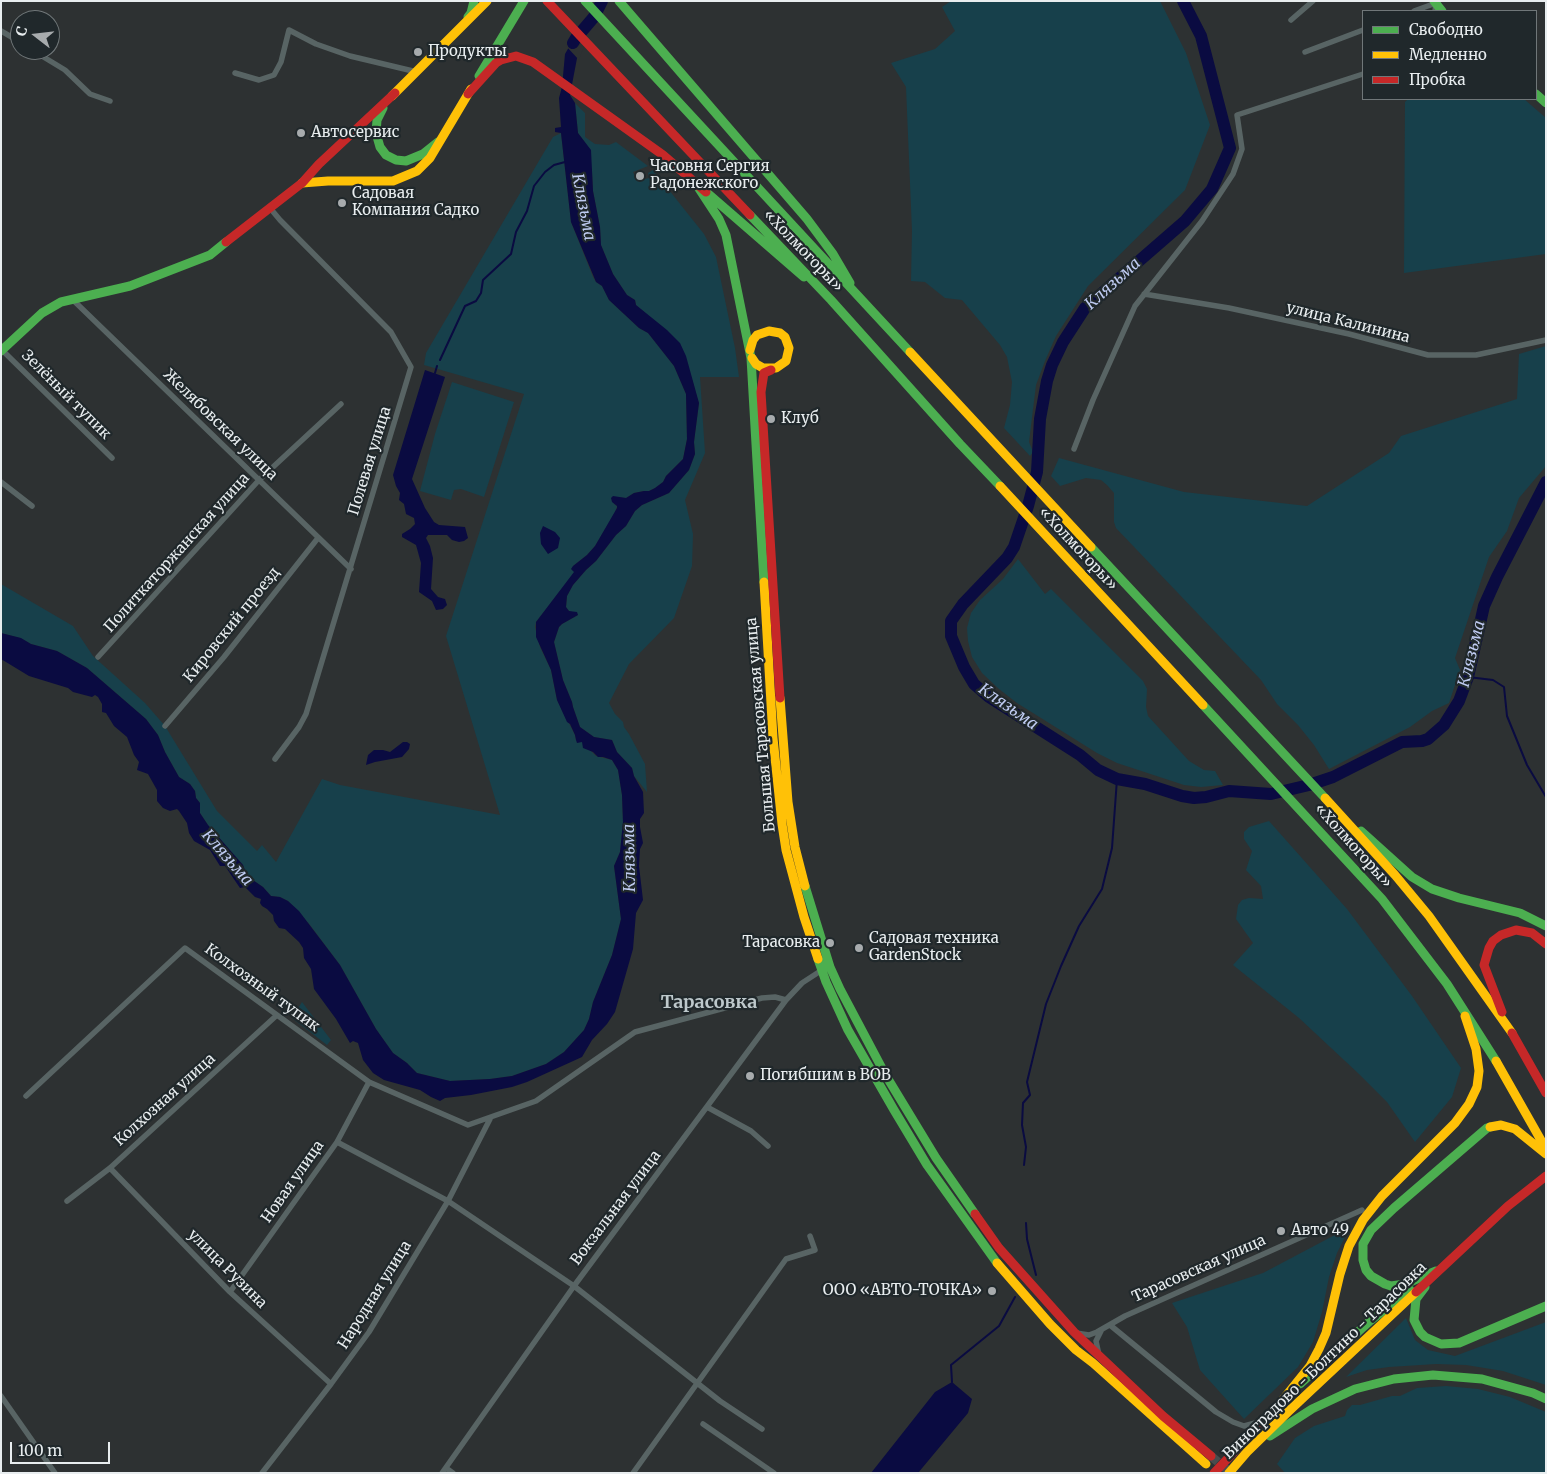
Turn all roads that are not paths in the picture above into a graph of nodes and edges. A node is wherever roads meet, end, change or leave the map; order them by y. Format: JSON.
{"nodes":[{"id":1,"x":474,"y":1,"type":"edge"},
{"id":2,"x":487,"y":1,"type":"edge"},
{"id":3,"x":524,"y":1,"type":"edge"},
{"id":4,"x":546,"y":1,"type":"edge"},
{"id":5,"x":585,"y":1,"type":"edge"},
{"id":6,"x":620,"y":1,"type":"edge"},
{"id":7,"x":1313,"y":1,"type":"edge"},
{"id":8,"x":1435,"y":5,"type":"edge"},
{"id":9,"x":1418,"y":10,"type":"edge"},
{"id":10,"x":1291,"y":20,"type":"dead end"},
{"id":11,"x":459,"y":29,"type":"junction"},
{"id":12,"x":1362,"y":30,"type":"edge"},
{"id":13,"x":1305,"y":52,"type":"dead end"},
{"id":14,"x":48,"y":60,"type":"edge"},
{"id":15,"x":417,"y":72,"type":"junction"},
{"id":16,"x":235,"y":73,"type":"dead end"},
{"id":17,"x":1362,"y":74,"type":"edge"},
{"id":18,"x":395,"y":93,"type":"junction"},
{"id":19,"x":468,"y":94,"type":"junction"},
{"id":20,"x":110,"y":101,"type":"dead end"},
{"id":21,"x":442,"y":139,"type":"junction"},
{"id":22,"x":302,"y":183,"type":"junction"},
{"id":23,"x":698,"y":188,"type":"junction"},
{"id":24,"x":270,"y":208,"type":"junction"},
{"id":25,"x":1144,"y":294,"type":"junction"},
{"id":26,"x":859,"y":297,"type":"junction"},
{"id":27,"x":72,"y":299,"type":"junction"},
{"id":28,"x":831,"y":300,"type":"junction"},
{"id":29,"x":1546,"y":340,"type":"edge"},
{"id":30,"x":2,"y":350,"type":"edge"},
{"id":31,"x":751,"y":354,"type":"junction"},
{"id":32,"x":771,"y":370,"type":"junction"},
{"id":33,"x":341,"y":404,"type":"dead end"},
{"id":34,"x":1074,"y":449,"type":"dead end"},
{"id":35,"x":112,"y":458,"type":"dead end"},
{"id":36,"x":260,"y":480,"type":"junction"},
{"id":37,"x":1,"y":482,"type":"edge"},
{"id":38,"x":32,"y":506,"type":"dead end"},
{"id":39,"x":318,"y":538,"type":"junction"},
{"id":40,"x":351,"y":569,"type":"junction"},
{"id":41,"x":98,"y":658,"type":"dead end"},
{"id":42,"x":165,"y":726,"type":"dead end"},
{"id":43,"x":275,"y":759,"type":"dead end"},
{"id":44,"x":1334,"y":807,"type":"junction"},
{"id":45,"x":1546,"y":926,"type":"edge"},
{"id":46,"x":1546,"y":944,"type":"edge"},
{"id":47,"x":822,"y":970,"type":"junction"},
{"id":48,"x":786,"y":1000,"type":"junction"},
{"id":49,"x":1462,"y":1006,"type":"junction"},
{"id":50,"x":277,"y":1015,"type":"junction"},
{"id":51,"x":1507,"y":1024,"type":"junction"},
{"id":52,"x":369,"y":1082,"type":"junction"},
{"id":53,"x":1546,"y":1093,"type":"edge"},
{"id":54,"x":26,"y":1096,"type":"dead end"},
{"id":55,"x":706,"y":1107,"type":"junction"},
{"id":56,"x":490,"y":1119,"type":"junction"},
{"id":57,"x":336,"y":1142,"type":"junction"},
{"id":58,"x":768,"y":1146,"type":"dead end"},
{"id":59,"x":1546,"y":1149,"type":"edge"},
{"id":60,"x":1546,"y":1154,"type":"edge"},
{"id":61,"x":110,"y":1168,"type":"junction"},
{"id":62,"x":1546,"y":1176,"type":"edge"},
{"id":63,"x":67,"y":1201,"type":"dead end"},
{"id":64,"x":448,"y":1201,"type":"junction"},
{"id":65,"x":1362,"y":1210,"type":"dead end"},
{"id":66,"x":810,"y":1236,"type":"dead end"},
{"id":67,"x":1439,"y":1270,"type":"junction"},
{"id":68,"x":574,"y":1286,"type":"junction"},
{"id":69,"x":230,"y":1292,"type":"junction"},
{"id":70,"x":1546,"y":1306,"type":"edge"},
{"id":71,"x":1110,"y":1325,"type":"junction"},
{"id":72,"x":1102,"y":1330,"type":"junction"},
{"id":73,"x":1074,"y":1332,"type":"junction"},
{"id":74,"x":1099,"y":1354,"type":"junction"},
{"id":75,"x":697,"y":1382,"type":"junction"},
{"id":76,"x":332,"y":1384,"type":"junction"},
{"id":77,"x":1,"y":1396,"type":"edge"},
{"id":78,"x":1546,"y":1399,"type":"edge"},
{"id":79,"x":1281,"y":1402,"type":"junction"},
{"id":80,"x":1264,"y":1420,"type":"junction"},
{"id":81,"x":703,"y":1424,"type":"dead end"},
{"id":82,"x":762,"y":1429,"type":"dead end"},
{"id":83,"x":1247,"y":1452,"type":"junction"},
{"id":84,"x":444,"y":1470,"type":"edge"},
{"id":85,"x":55,"y":1473,"type":"edge"},
{"id":86,"x":262,"y":1473,"type":"edge"},
{"id":87,"x":453,"y":1473,"type":"edge"},
{"id":88,"x":633,"y":1473,"type":"edge"},
{"id":89,"x":774,"y":1473,"type":"edge"},
{"id":90,"x":1214,"y":1473,"type":"edge"},
{"id":91,"x":1229,"y":1473,"type":"edge"}],
"edges":[{"from":1,"to":11,"type":"main road"},
{"from":2,"to":11,"type":"main road"},
{"from":3,"to":19,"type":"main road"},
{"from":4,"to":28,"type":"main road","name":"«Холмогоры»"},
{"from":5,"to":26,"type":"main road","name":"«Холмогоры»"},
{"from":6,"to":26,"type":"main road"},
{"from":7,"to":10,"type":"street"},
{"from":8,"to":9,"type":"street"},
{"from":11,"to":15,"type":"main road"},
{"from":12,"to":13,"type":"street"},
{"from":14,"to":20,"type":"street"},
{"from":15,"to":16,"type":"street"},
{"from":15,"to":18,"type":"main road"},
{"from":17,"to":25,"type":"street"},
{"from":18,"to":21,"type":"main road"},
{"from":18,"to":22,"type":"main road"},
{"from":19,"to":21,"type":"main road"},
{"from":19,"to":23,"type":"main road"},
{"from":21,"to":22,"type":"main road"},
{"from":22,"to":24,"type":"main road"},
{"from":23,"to":28,"type":"main road"},
{"from":23,"to":31,"type":"main road","name":"Большая Тарасовская улица"},
{"from":24,"to":27,"type":"main road"},
{"from":24,"to":40,"type":"street","name":"Полевая улица"},
{"from":25,"to":29,"type":"street","name":"улица Калинина"},
{"from":25,"to":34,"type":"street"},
{"from":26,"to":44,"type":"main road","name":"«Холмогоры»"},
{"from":27,"to":30,"type":"main road"},
{"from":27,"to":36,"type":"street","name":"Желябовская улица"},
{"from":28,"to":49,"type":"main road","name":"«Холмогоры»"},
{"from":30,"to":35,"type":"street","name":"Зелёный тупик"},
{"from":31,"to":32,"type":"main road"},
{"from":31,"to":32,"type":"main road"},
{"from":31,"to":47,"type":"main road","name":"Большая Тарасовская улица"},
{"from":32,"to":73,"type":"main road","name":"Большая Тарасовская улица"},
{"from":33,"to":36,"type":"street","name":"Политкаторжанская улица"},
{"from":36,"to":39,"type":"street","name":"Желябовская улица"},
{"from":36,"to":41,"type":"street","name":"Политкаторжанская улица"},
{"from":37,"to":38,"type":"street"},
{"from":39,"to":40,"type":"street","name":"Желябовская улица"},
{"from":39,"to":42,"type":"street","name":"Кировский проезд"},
{"from":40,"to":43,"type":"street","name":"Полевая улица"},
{"from":44,"to":45,"type":"main road"},
{"from":44,"to":51,"type":"main road","name":"«Холмогоры»"},
{"from":46,"to":51,"type":"main road"},
{"from":47,"to":48,"type":"street","name":"Вокзальная улица"},
{"from":47,"to":74,"type":"main road","name":"Большая Тарасовская улица"},
{"from":48,"to":55,"type":"street","name":"Вокзальная улица"},
{"from":48,"to":56,"type":"street","name":"Колхозный тупик"},
{"from":49,"to":59,"type":"main road","name":"«Холмогоры»"},
{"from":49,"to":79,"type":"main road"},
{"from":50,"to":52,"type":"street","name":"Колхозный тупик"},
{"from":50,"to":54,"type":"street","name":"Колхозный тупик"},
{"from":50,"to":61,"type":"street","name":"Колхозная улица"},
{"from":51,"to":53,"type":"main road","name":"«Холмогоры»"},
{"from":52,"to":56,"type":"street","name":"Колхозный тупик"},
{"from":52,"to":57,"type":"street","name":"Новая улица"},
{"from":55,"to":58,"type":"street"},
{"from":55,"to":68,"type":"street","name":"Вокзальная улица"},
{"from":56,"to":64,"type":"street","name":"Народная улица"},
{"from":57,"to":64,"type":"street"},
{"from":57,"to":69,"type":"street","name":"Новая улица"},
{"from":60,"to":67,"type":"main road"},
{"from":61,"to":63,"type":"street","name":"Колхозная улица"},
{"from":61,"to":69,"type":"street","name":"улица Рузина"},
{"from":62,"to":67,"type":"main road"},
{"from":64,"to":68,"type":"street"},
{"from":64,"to":76,"type":"street","name":"Народная улица"},
{"from":65,"to":71,"type":"street","name":"Тарасовская улица"},
{"from":66,"to":75,"type":"street"},
{"from":67,"to":70,"type":"main road"},
{"from":67,"to":79,"type":"main road","name":"Виноградово - Болтино - Тарасовка"},
{"from":67,"to":83,"type":"main road","name":"Виноградово - Болтино - Тарасовка"},
{"from":68,"to":75,"type":"street"},
{"from":68,"to":84,"type":"street","name":"Вокзальная улица"},
{"from":69,"to":76,"type":"street","name":"улица Рузина"},
{"from":71,"to":72,"type":"street","name":"Тарасовская улица"},
{"from":71,"to":80,"type":"street"},
{"from":72,"to":73,"type":"street"},
{"from":72,"to":74,"type":"street"},
{"from":73,"to":74,"type":"main road","name":"Большая Тарасовская улица"},
{"from":75,"to":82,"type":"street"},
{"from":75,"to":88,"type":"street"},
{"from":76,"to":86,"type":"street","name":"Народная улица"},
{"from":77,"to":85,"type":"street"},
{"from":78,"to":83,"type":"main road"},
{"from":79,"to":80,"type":"main road","name":"Виноградово - Болтино - Тарасовка"},
{"from":80,"to":90,"type":"main road","name":"Виноградово - Болтино - Тарасовка"},
{"from":81,"to":89,"type":"street"},
{"from":83,"to":91,"type":"main road","name":"Виноградово - Болтино - Тарасовка"},
{"from":84,"to":87,"type":"street"}]}
